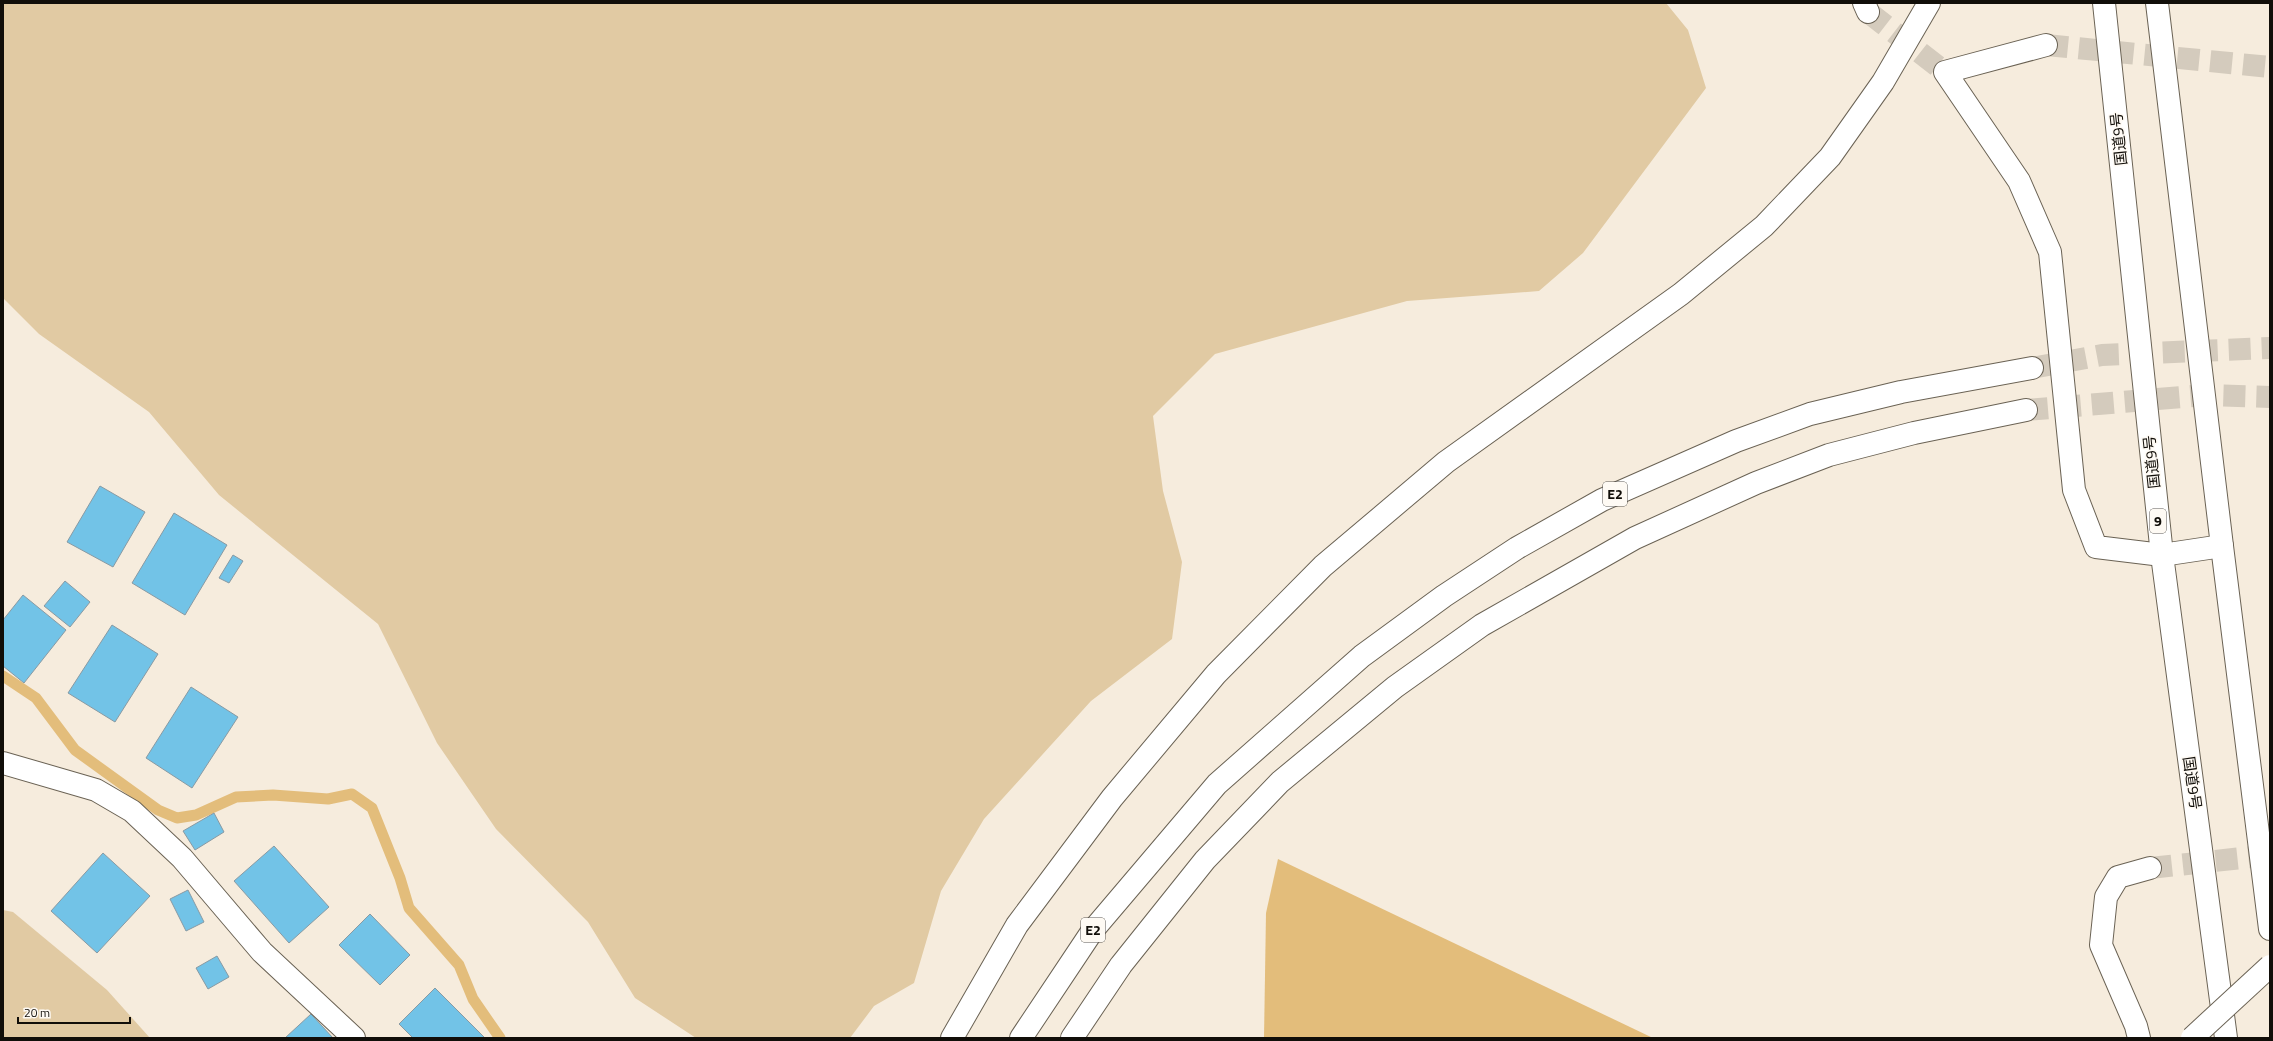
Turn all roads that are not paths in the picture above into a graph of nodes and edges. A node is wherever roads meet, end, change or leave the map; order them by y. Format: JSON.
{"nodes":[{"id":1,"x":1929,"y":3,"type":"edge"},
{"id":2,"x":2104,"y":3,"type":"edge"},
{"id":3,"x":2157,"y":3,"type":"edge"},
{"id":4,"x":2046,"y":46,"type":"tunnel mouth"},
{"id":5,"x":2032,"y":368,"type":"tunnel mouth"},
{"id":6,"x":2026,"y":410,"type":"tunnel mouth"},
{"id":7,"x":2222,"y":546,"type":"junction"},
{"id":8,"x":2162,"y":555,"type":"junction"},
{"id":9,"x":3,"y":763,"type":"edge"},
{"id":10,"x":2150,"y":868,"type":"tunnel mouth"},
{"id":11,"x":2270,"y":929,"type":"edge"},
{"id":12,"x":2270,"y":966,"type":"edge"},
{"id":13,"x":354,"y":1038,"type":"edge"},
{"id":14,"x":952,"y":1038,"type":"edge"},
{"id":15,"x":1021,"y":1038,"type":"edge"},
{"id":16,"x":1072,"y":1038,"type":"edge"},
{"id":17,"x":2139,"y":1038,"type":"edge"},
{"id":18,"x":2192,"y":1038,"type":"edge"},
{"id":19,"x":2226,"y":1038,"type":"edge"}],
"edges":[{"from":1,"to":14,"type":"main road"},
{"from":2,"to":8,"type":"main road","name":"国道9号","number":"9"},
{"from":3,"to":7,"type":"main road"},
{"from":4,"to":8,"type":"main road"},
{"from":5,"to":15,"type":"main road","number":"E2"},
{"from":6,"to":16,"type":"main road"},
{"from":7,"to":8,"type":"main road"},
{"from":7,"to":11,"type":"main road"},
{"from":8,"to":19,"type":"main road","name":"国道9号","number":"9"},
{"from":9,"to":13,"type":"main road"},
{"from":10,"to":17,"type":"main road"},
{"from":12,"to":18,"type":"main road","bridge":true}]}
